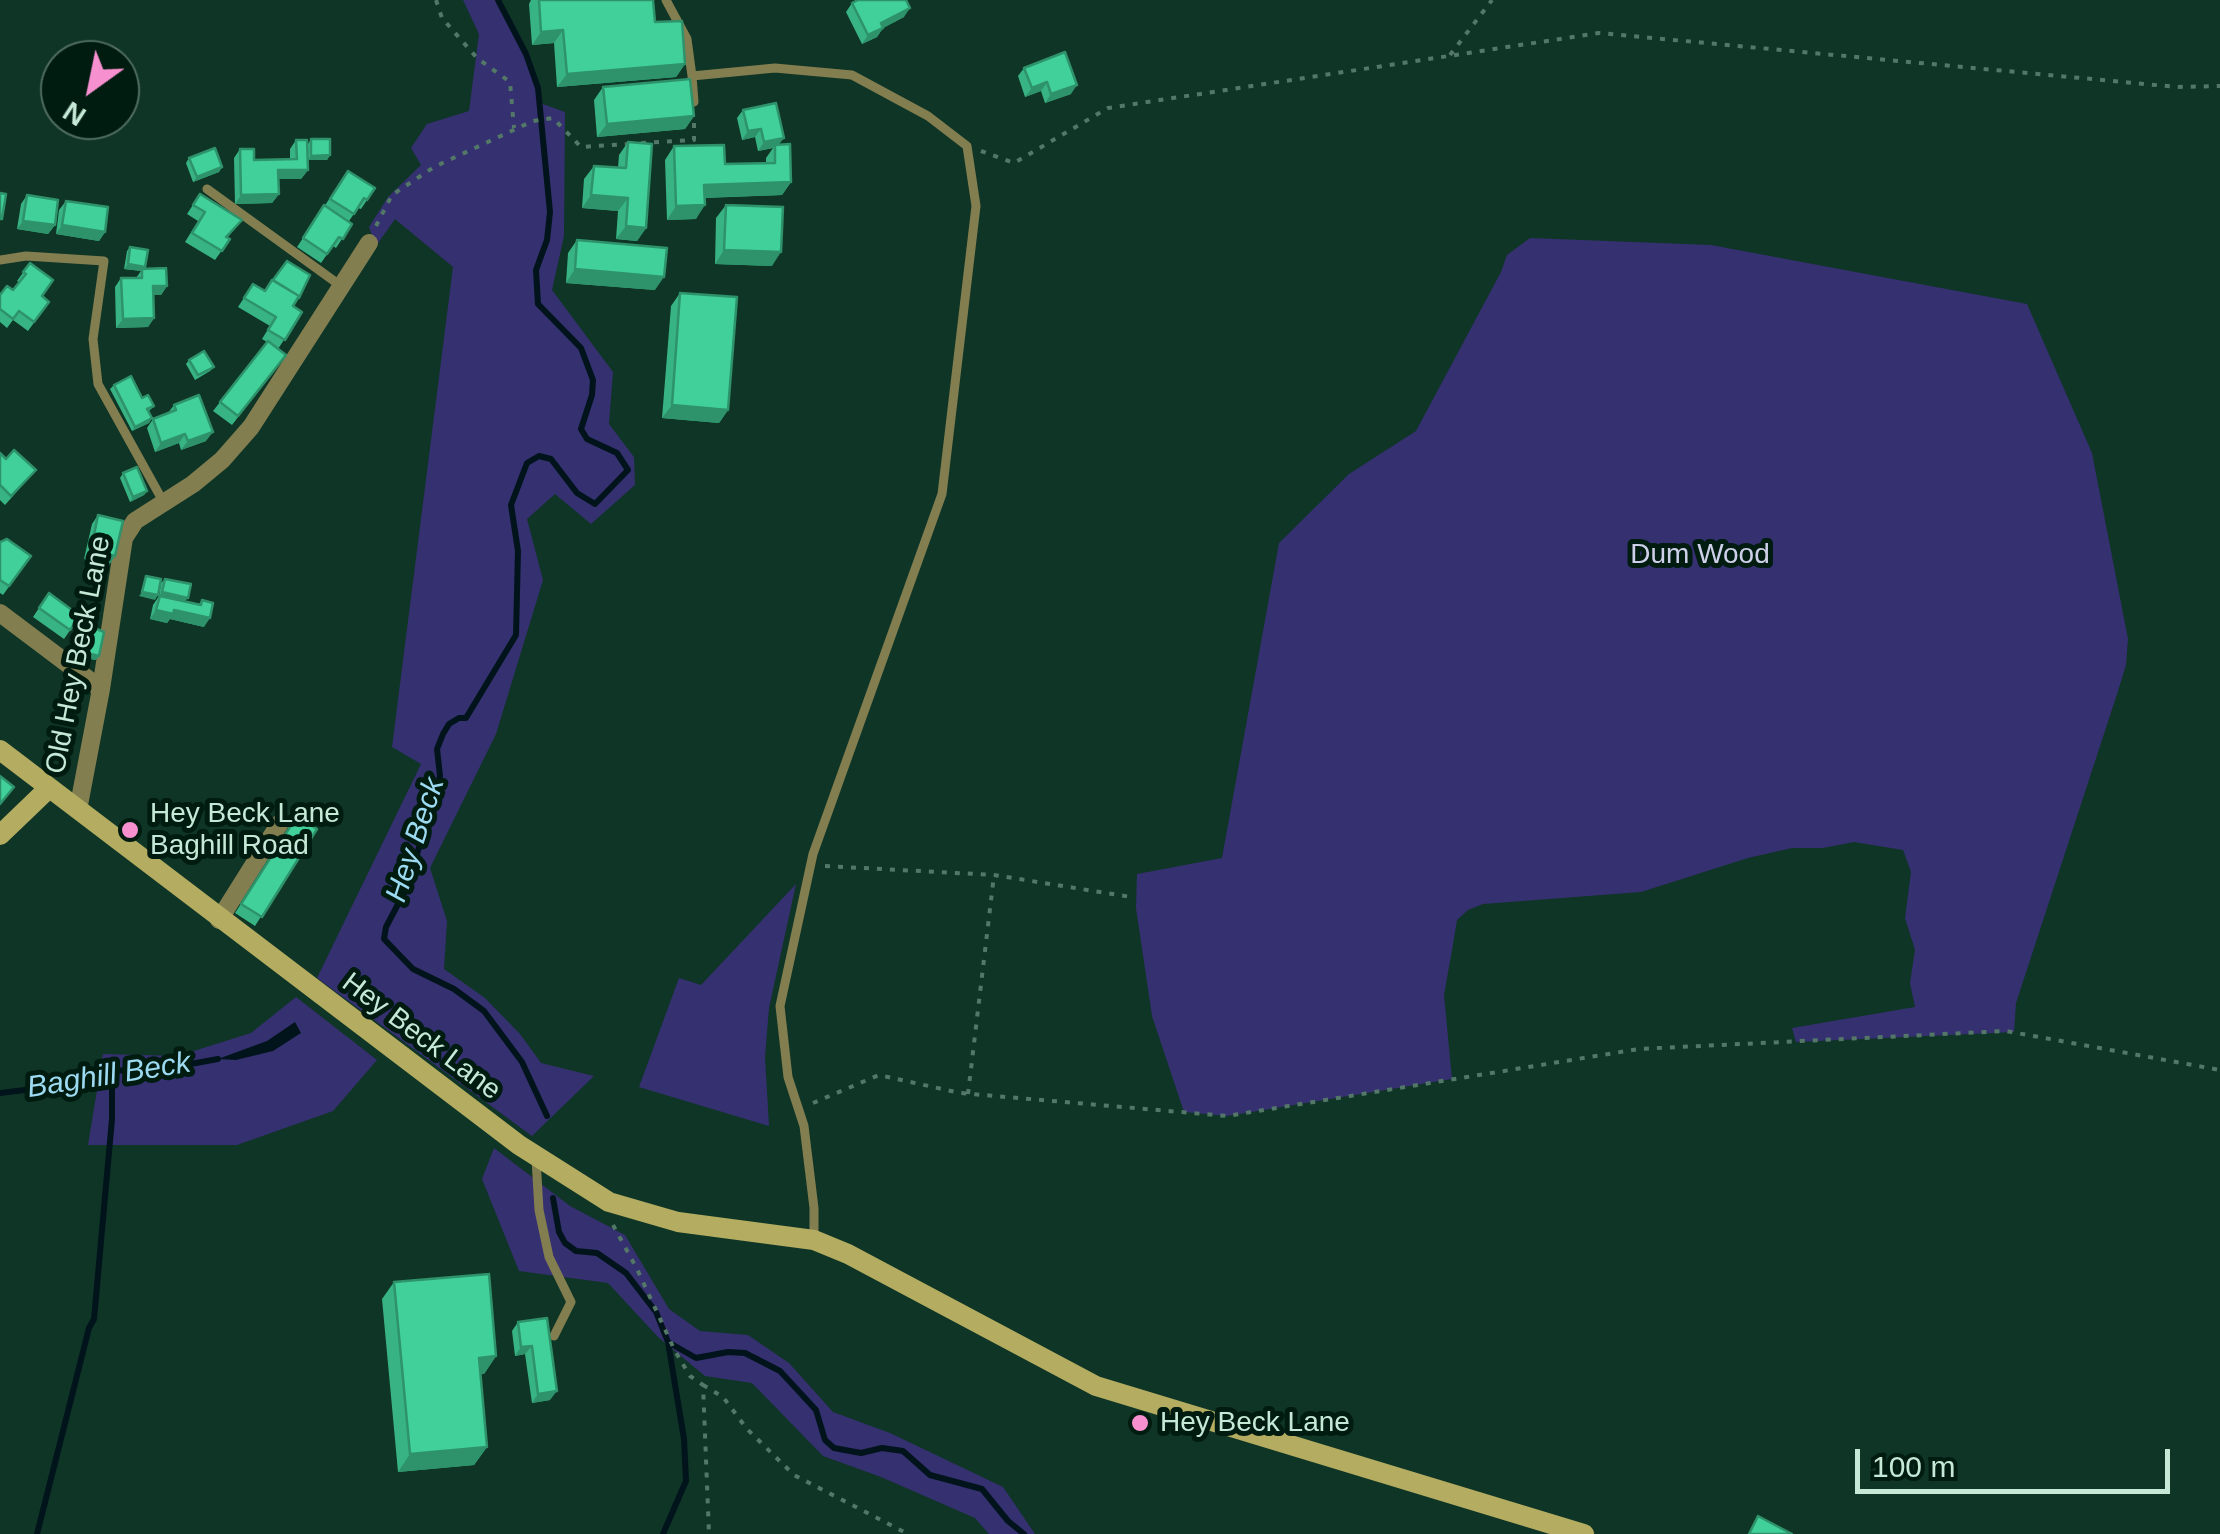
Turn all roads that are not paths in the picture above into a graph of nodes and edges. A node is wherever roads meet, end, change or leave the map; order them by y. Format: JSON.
{"nodes":[{"id":1,"x":666,"y":0,"type":"edge"},
{"id":2,"x":692,"y":76,"type":"junction"},
{"id":3,"x":694,"y":102,"type":"edge"},
{"id":4,"x":206,"y":189,"type":"dead end"},
{"id":5,"x":369,"y":243,"type":"road end"},
{"id":6,"x":0,"y":260,"type":"edge"},
{"id":7,"x":342,"y":286,"type":"junction"},
{"id":8,"x":164,"y":503,"type":"junction"},
{"id":9,"x":0,"y":613,"type":"edge"},
{"id":10,"x":102,"y":689,"type":"junction"},
{"id":11,"x":0,"y":750,"type":"edge"},
{"id":12,"x":49,"y":788,"type":"junction"},
{"id":13,"x":78,"y":810,"type":"junction"},
{"id":14,"x":280,"y":823,"type":"dead end"},
{"id":15,"x":0,"y":835,"type":"edge"},
{"id":16,"x":220,"y":920,"type":"junction"},
{"id":17,"x":536,"y":1156,"type":"junction"},
{"id":18,"x":814,"y":1240,"type":"junction"},
{"id":19,"x":554,"y":1336,"type":"edge"},
{"id":20,"x":1584,"y":1534,"type":"edge"}],
"edges":[{"from":1,"to":2,"type":"lane"},
{"from":2,"to":3,"type":"lane"},
{"from":2,"to":18,"type":"lane"},
{"from":4,"to":7,"type":"lane"},
{"from":5,"to":7,"type":"street","name":"Old Hey Beck Lane"},
{"from":6,"to":8,"type":"lane"},
{"from":7,"to":8,"type":"street","name":"Old Hey Beck Lane"},
{"from":8,"to":10,"type":"street","name":"Old Hey Beck Lane"},
{"from":9,"to":10,"type":"street"},
{"from":10,"to":13,"type":"street","name":"Old Hey Beck Lane"},
{"from":11,"to":12,"type":"street","name":"Hey Beck Lane"},
{"from":12,"to":13,"type":"street","name":"Hey Beck Lane"},
{"from":12,"to":15,"type":"street"},
{"from":13,"to":16,"type":"street","name":"Hey Beck Lane"},
{"from":14,"to":16,"type":"street"},
{"from":16,"to":17,"type":"street","name":"Hey Beck Lane"},
{"from":17,"to":18,"type":"street","name":"Hey Beck Lane"},
{"from":17,"to":19,"type":"lane"},
{"from":18,"to":20,"type":"street","name":"Hey Beck Lane"}]}
